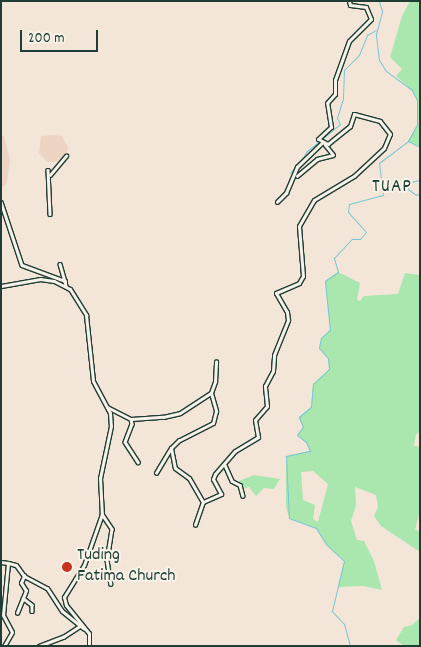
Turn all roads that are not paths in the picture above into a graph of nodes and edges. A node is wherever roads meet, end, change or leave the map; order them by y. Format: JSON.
{"nodes":[{"id":1,"x":349,"y":1,"type":"edge"},
{"id":2,"x":324,"y":144,"type":"junction"},
{"id":3,"x":66,"y":156,"type":"dead end"},
{"id":4,"x":48,"y":170,"type":"dead end"},
{"id":5,"x":298,"y":176,"type":"dead end"},
{"id":6,"x":50,"y":177,"type":"junction"},
{"id":7,"x":1,"y":202,"type":"edge"},
{"id":8,"x":277,"y":202,"type":"dead end"},
{"id":9,"x":50,"y":214,"type":"dead end"},
{"id":10,"x":60,"y":264,"type":"dead end"},
{"id":11,"x":66,"y":284,"type":"junction"},
{"id":12,"x":1,"y":286,"type":"edge"},
{"id":13,"x":216,"y":362,"type":"dead end"},
{"id":14,"x":211,"y":393,"type":"junction"},
{"id":15,"x":108,"y":407,"type":"junction"},
{"id":16,"x":131,"y":419,"type":"junction"},
{"id":17,"x":171,"y":448,"type":"junction"},
{"id":18,"x":138,"y":462,"type":"dead end"},
{"id":19,"x":225,"y":465,"type":"junction"},
{"id":20,"x":156,"y":473,"type":"dead end"},
{"id":21,"x":243,"y":496,"type":"dead end"},
{"id":22,"x":203,"y":502,"type":"junction"},
{"id":23,"x":102,"y":514,"type":"junction"},
{"id":24,"x":195,"y":525,"type":"dead end"},
{"id":25,"x":1,"y":562,"type":"edge"},
{"id":26,"x":8,"y":563,"type":"junction"},
{"id":27,"x":24,"y":576,"type":"junction"},
{"id":28,"x":111,"y":584,"type":"dead end"},
{"id":29,"x":23,"y":598,"type":"junction"},
{"id":30,"x":32,"y":611,"type":"dead end"},
{"id":31,"x":17,"y":613,"type":"dead end"},
{"id":32,"x":80,"y":626,"type":"junction"},
{"id":33,"x":89,"y":633,"type":"junction"},
{"id":34,"x":4,"y":646,"type":"edge"},
{"id":35,"x":40,"y":646,"type":"edge"},
{"id":36,"x":89,"y":646,"type":"edge"}],
"edges":[{"from":1,"to":2,"type":"street"},
{"from":2,"to":5,"type":"street"},
{"from":2,"to":8,"type":"street"},
{"from":2,"to":19,"type":"street"},
{"from":3,"to":6,"type":"street"},
{"from":4,"to":6,"type":"street"},
{"from":6,"to":9,"type":"street"},
{"from":7,"to":11,"type":"street"},
{"from":10,"to":11,"type":"street"},
{"from":11,"to":12,"type":"street"},
{"from":11,"to":15,"type":"street"},
{"from":13,"to":14,"type":"street"},
{"from":14,"to":16,"type":"street"},
{"from":14,"to":17,"type":"street"},
{"from":15,"to":16,"type":"street"},
{"from":15,"to":23,"type":"street"},
{"from":16,"to":18,"type":"street"},
{"from":17,"to":20,"type":"street"},
{"from":17,"to":22,"type":"street"},
{"from":19,"to":21,"type":"street"},
{"from":19,"to":22,"type":"street"},
{"from":22,"to":24,"type":"street"},
{"from":23,"to":28,"type":"street"},
{"from":23,"to":33,"type":"street"},
{"from":25,"to":26,"type":"street"},
{"from":26,"to":27,"type":"street"},
{"from":26,"to":34,"type":"street"},
{"from":27,"to":29,"type":"street"},
{"from":27,"to":32,"type":"street"},
{"from":29,"to":30,"type":"street"},
{"from":29,"to":31,"type":"street"},
{"from":32,"to":33,"type":"street"},
{"from":32,"to":35,"type":"street"},
{"from":33,"to":36,"type":"street"}]}
